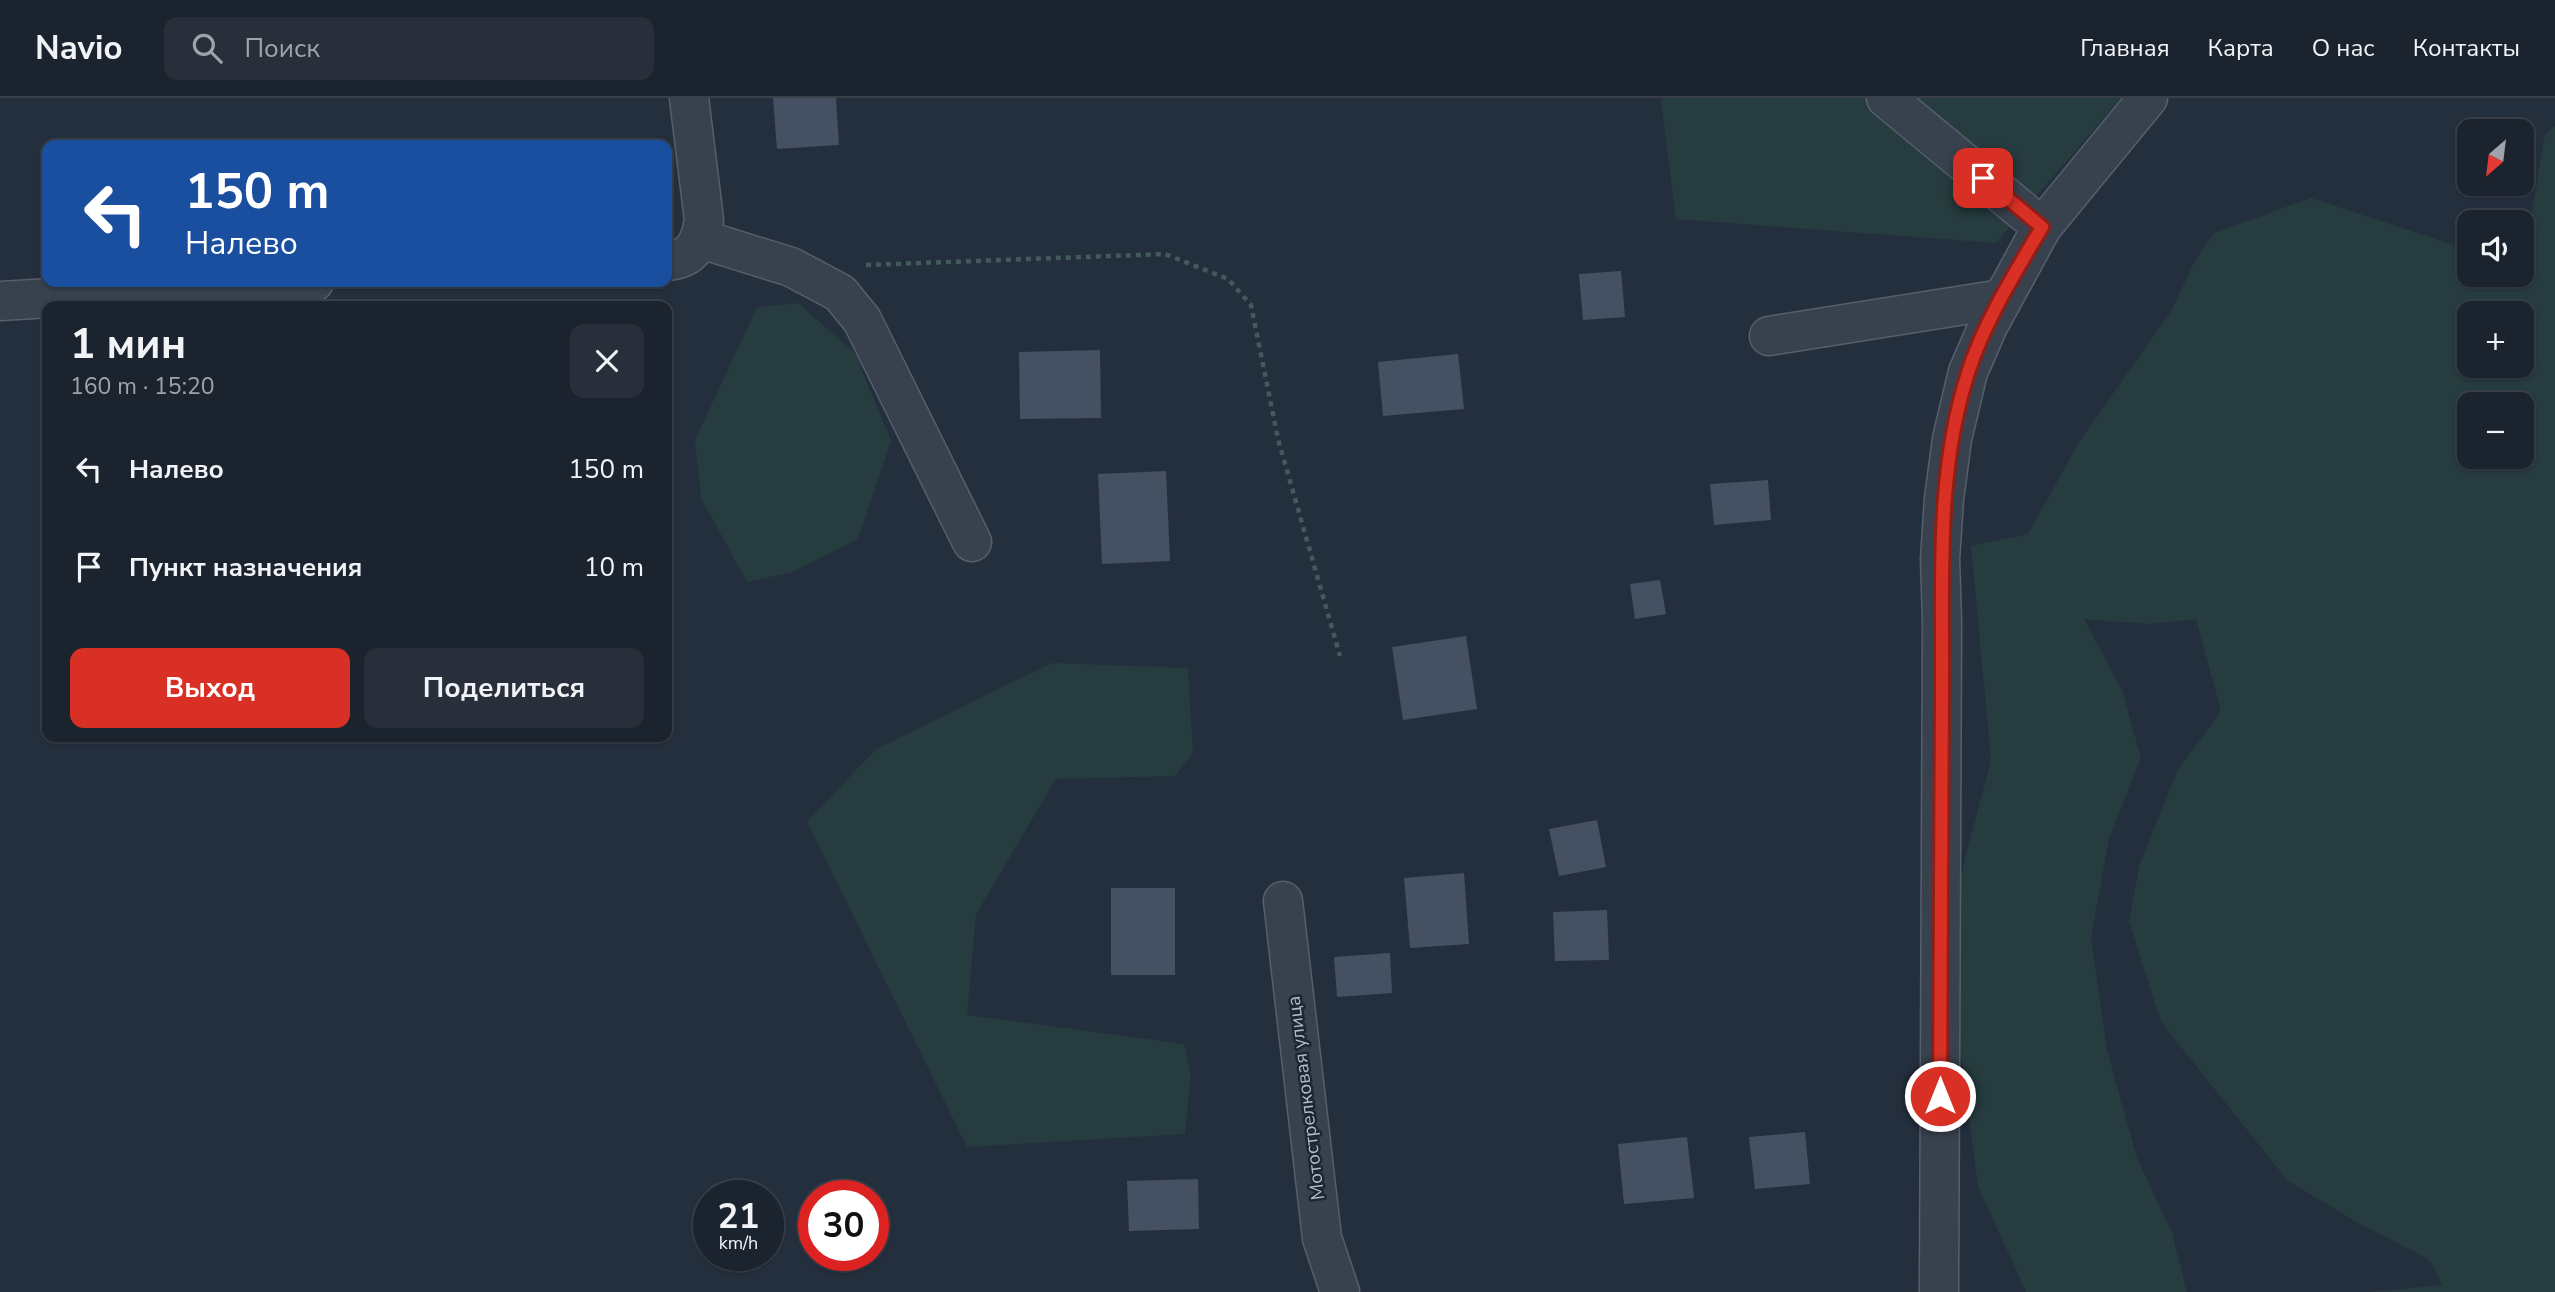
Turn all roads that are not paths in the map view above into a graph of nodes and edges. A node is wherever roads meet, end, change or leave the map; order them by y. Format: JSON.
{"nodes":[{"id":1,"x":689,"y":98,"type":"edge"},
{"id":2,"x":1886,"y":98,"type":"edge"},
{"id":3,"x":2148,"y":98,"type":"edge"},
{"id":4,"x":2042,"y":227,"type":"junction"},
{"id":5,"x":682,"y":253,"type":"edge"},
{"id":6,"x":227,"y":287,"type":"edge"},
{"id":7,"x":2002,"y":299,"type":"junction"},
{"id":8,"x":0,"y":300,"type":"edge"},
{"id":9,"x":1769,"y":336,"type":"dead end"},
{"id":10,"x":972,"y":542,"type":"dead end"},
{"id":11,"x":1283,"y":901,"type":"dead end"},
{"id":12,"x":1340,"y":1292,"type":"edge"},
{"id":13,"x":1939,"y":1292,"type":"edge"}],
"edges":[{"from":1,"to":5,"type":"street"},
{"from":2,"to":4,"type":"street"},
{"from":3,"to":4,"type":"street"},
{"from":4,"to":7,"type":"street"},
{"from":5,"to":10,"type":"street"},
{"from":6,"to":8,"type":"street"},
{"from":7,"to":9,"type":"street"},
{"from":7,"to":13,"type":"street"},
{"from":11,"to":12,"type":"street","name":"Мотострелковая улица"}]}
